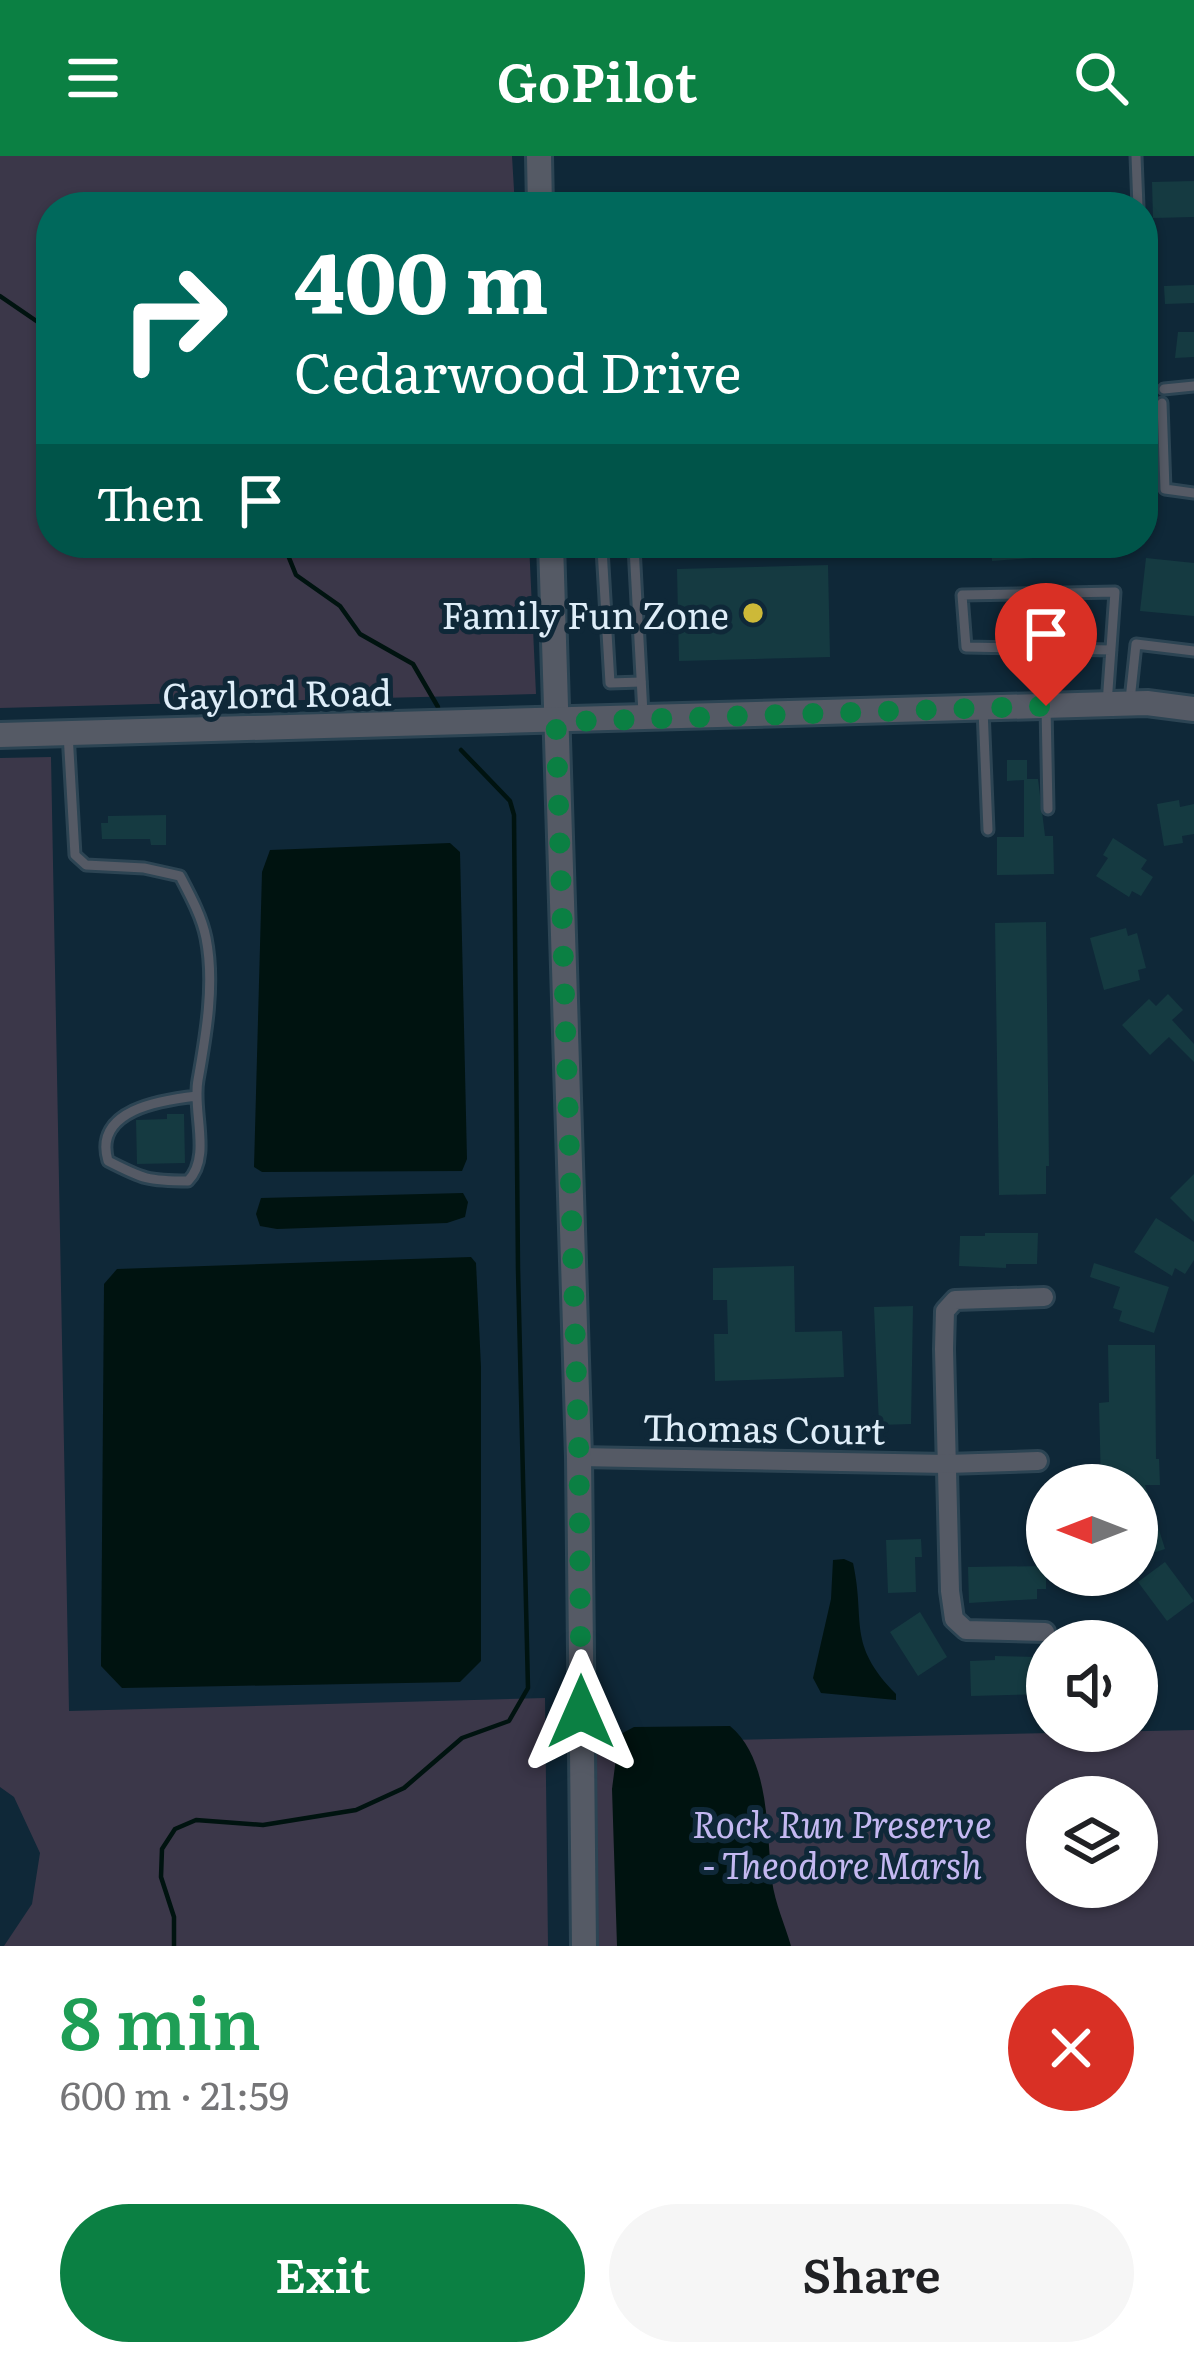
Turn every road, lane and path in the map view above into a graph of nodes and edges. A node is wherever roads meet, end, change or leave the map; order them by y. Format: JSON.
{"nodes":[{"id":1,"x":538,"y":156,"type":"edge"},
{"id":2,"x":1136,"y":156,"type":"edge"},
{"id":3,"x":539,"y":192,"type":"edge"},
{"id":4,"x":1137,"y":192,"type":"edge"},
{"id":5,"x":1194,"y":386,"type":"edge"},
{"id":6,"x":1164,"y":389,"type":"dead end"},
{"id":7,"x":1162,"y":403,"type":"dead end"},
{"id":8,"x":1194,"y":493,"type":"edge"},
{"id":9,"x":551,"y":558,"type":"edge"},
{"id":10,"x":603,"y":558,"type":"edge"},
{"id":11,"x":635,"y":558,"type":"edge"},
{"id":12,"x":1111,"y":650,"type":"junction"},
{"id":13,"x":1194,"y":651,"type":"edge"},
{"id":14,"x":641,"y":682,"type":"junction"},
{"id":15,"x":1118,"y":704,"type":"junction"},
{"id":16,"x":1046,"y":706,"type":"junction"},
{"id":17,"x":983,"y":709,"type":"junction"},
{"id":18,"x":1194,"y":709,"type":"edge"},
{"id":19,"x":643,"y":719,"type":"junction"},
{"id":20,"x":556,"y":722,"type":"junction"},
{"id":21,"x":68,"y":734,"type":"junction"},
{"id":22,"x":0,"y":735,"type":"edge"},
{"id":23,"x":1048,"y":809,"type":"dead end"},
{"id":24,"x":988,"y":830,"type":"dead end"},
{"id":25,"x":197,"y":1096,"type":"junction"},
{"id":26,"x":1044,"y":1297,"type":"dead end"},
{"id":27,"x":579,"y":1457,"type":"junction"},
{"id":28,"x":1038,"y":1461,"type":"dead end"},
{"id":29,"x":947,"y":1464,"type":"junction"},
{"id":30,"x":1026,"y":1632,"type":"edge"},
{"id":31,"x":584,"y":1946,"type":"edge"}],
"edges":[{"from":1,"to":3,"type":"street"},
{"from":2,"to":4,"type":"lane"},
{"from":5,"to":6,"type":"lane"},
{"from":7,"to":8,"type":"lane"},
{"from":9,"to":20,"type":"street"},
{"from":10,"to":14,"type":"lane"},
{"from":11,"to":14,"type":"lane"},
{"from":12,"to":12,"type":"lane"},
{"from":12,"to":15,"type":"lane"},
{"from":13,"to":15,"type":"lane"},
{"from":14,"to":19,"type":"lane"},
{"from":15,"to":16,"type":"street","name":"Gaylord Road"},
{"from":15,"to":18,"type":"street","name":"Gaylord Road"},
{"from":16,"to":17,"type":"street","name":"Gaylord Road"},
{"from":16,"to":23,"type":"lane"},
{"from":17,"to":19,"type":"street","name":"Gaylord Road"},
{"from":17,"to":24,"type":"lane"},
{"from":19,"to":20,"type":"street","name":"Gaylord Road"},
{"from":20,"to":21,"type":"street","name":"Gaylord Road"},
{"from":20,"to":27,"type":"street"},
{"from":21,"to":22,"type":"street","name":"Gaylord Road"},
{"from":21,"to":25,"type":"lane"},
{"from":25,"to":25,"type":"lane"},
{"from":26,"to":29,"type":"street"},
{"from":27,"to":29,"type":"street","name":"Thomas Court"},
{"from":27,"to":31,"type":"street"},
{"from":28,"to":29,"type":"street","name":"Thomas Court"},
{"from":29,"to":30,"type":"street"}]}
